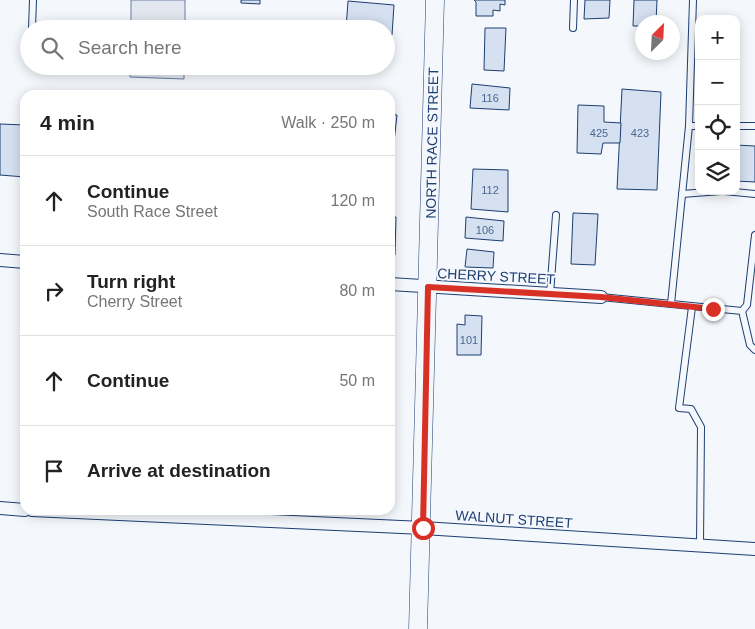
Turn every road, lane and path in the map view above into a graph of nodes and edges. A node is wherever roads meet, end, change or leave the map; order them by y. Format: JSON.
{"nodes":[{"id":1,"x":33,"y":0,"type":"edge"},
{"id":2,"x":435,"y":0,"type":"edge"},
{"id":3,"x":574,"y":0,"type":"edge"},
{"id":4,"x":694,"y":0,"type":"edge"},
{"id":5,"x":32,"y":20,"type":"edge"},
{"id":6,"x":573,"y":28,"type":"dead end"},
{"id":7,"x":690,"y":126,"type":"junction"},
{"id":8,"x":695,"y":126,"type":"edge"},
{"id":9,"x":740,"y":126,"type":"edge"},
{"id":10,"x":755,"y":126,"type":"edge"},
{"id":11,"x":695,"y":193,"type":"edge"},
{"id":12,"x":740,"y":193,"type":"edge"},
{"id":13,"x":682,"y":194,"type":"junction"},
{"id":14,"x":755,"y":194,"type":"edge"},
{"id":15,"x":556,"y":215,"type":"dead end"},
{"id":16,"x":755,"y":235,"type":"edge"},
{"id":17,"x":0,"y":260,"type":"edge"},
{"id":18,"x":20,"y":262,"type":"edge"},
{"id":19,"x":395,"y":284,"type":"edge"},
{"id":20,"x":428,"y":287,"type":"junction"},
{"id":21,"x":550,"y":294,"type":"junction"},
{"id":22,"x":601,"y":297,"type":"joint"},
{"id":23,"x":671,"y":304,"type":"junction"},
{"id":24,"x":692,"y":307,"type":"junction"},
{"id":25,"x":742,"y":312,"type":"junction"},
{"id":26,"x":755,"y":350,"type":"edge"},
{"id":27,"x":0,"y":508,"type":"edge"},
{"id":28,"x":20,"y":510,"type":"edge"},
{"id":29,"x":141,"y":515,"type":"edge"},
{"id":30,"x":423,"y":528,"type":"junction"},
{"id":31,"x":700,"y":545,"type":"junction"},
{"id":32,"x":755,"y":549,"type":"edge"},
{"id":33,"x":418,"y":629,"type":"edge"}],
"edges":[{"from":1,"to":5,"type":"lane"},
{"from":2,"to":20,"type":"street","name":"NORTH RACE STREET"},
{"from":3,"to":6,"type":"lane"},
{"from":4,"to":7,"type":"lane"},
{"from":7,"to":8,"type":"lane"},
{"from":7,"to":13,"type":"lane"},
{"from":9,"to":10,"type":"lane"},
{"from":11,"to":13,"type":"lane"},
{"from":12,"to":14,"type":"lane"},
{"from":13,"to":23,"type":"lane"},
{"from":15,"to":21,"type":"lane"},
{"from":16,"to":25,"type":"lane"},
{"from":17,"to":18,"type":"street"},
{"from":19,"to":20,"type":"street","name":"CHERRY STREET"},
{"from":20,"to":21,"type":"street","name":"CHERRY STREET"},
{"from":20,"to":30,"type":"street","name":"NORTH RACE STREET"},
{"from":21,"to":22,"type":"street","name":"CHERRY STREET"},
{"from":22,"to":23,"type":"lane"},
{"from":23,"to":24,"type":"lane"},
{"from":24,"to":25,"type":"lane"},
{"from":24,"to":31,"type":"lane"},
{"from":25,"to":26,"type":"lane"},
{"from":27,"to":28,"type":"street"},
{"from":29,"to":30,"type":"street","name":"WALNUT STREET"},
{"from":30,"to":31,"type":"street","name":"WALNUT STREET"},
{"from":30,"to":33,"type":"street","name":"NORTH RACE STREET"},
{"from":31,"to":32,"type":"street","name":"WALNUT STREET"}]}
